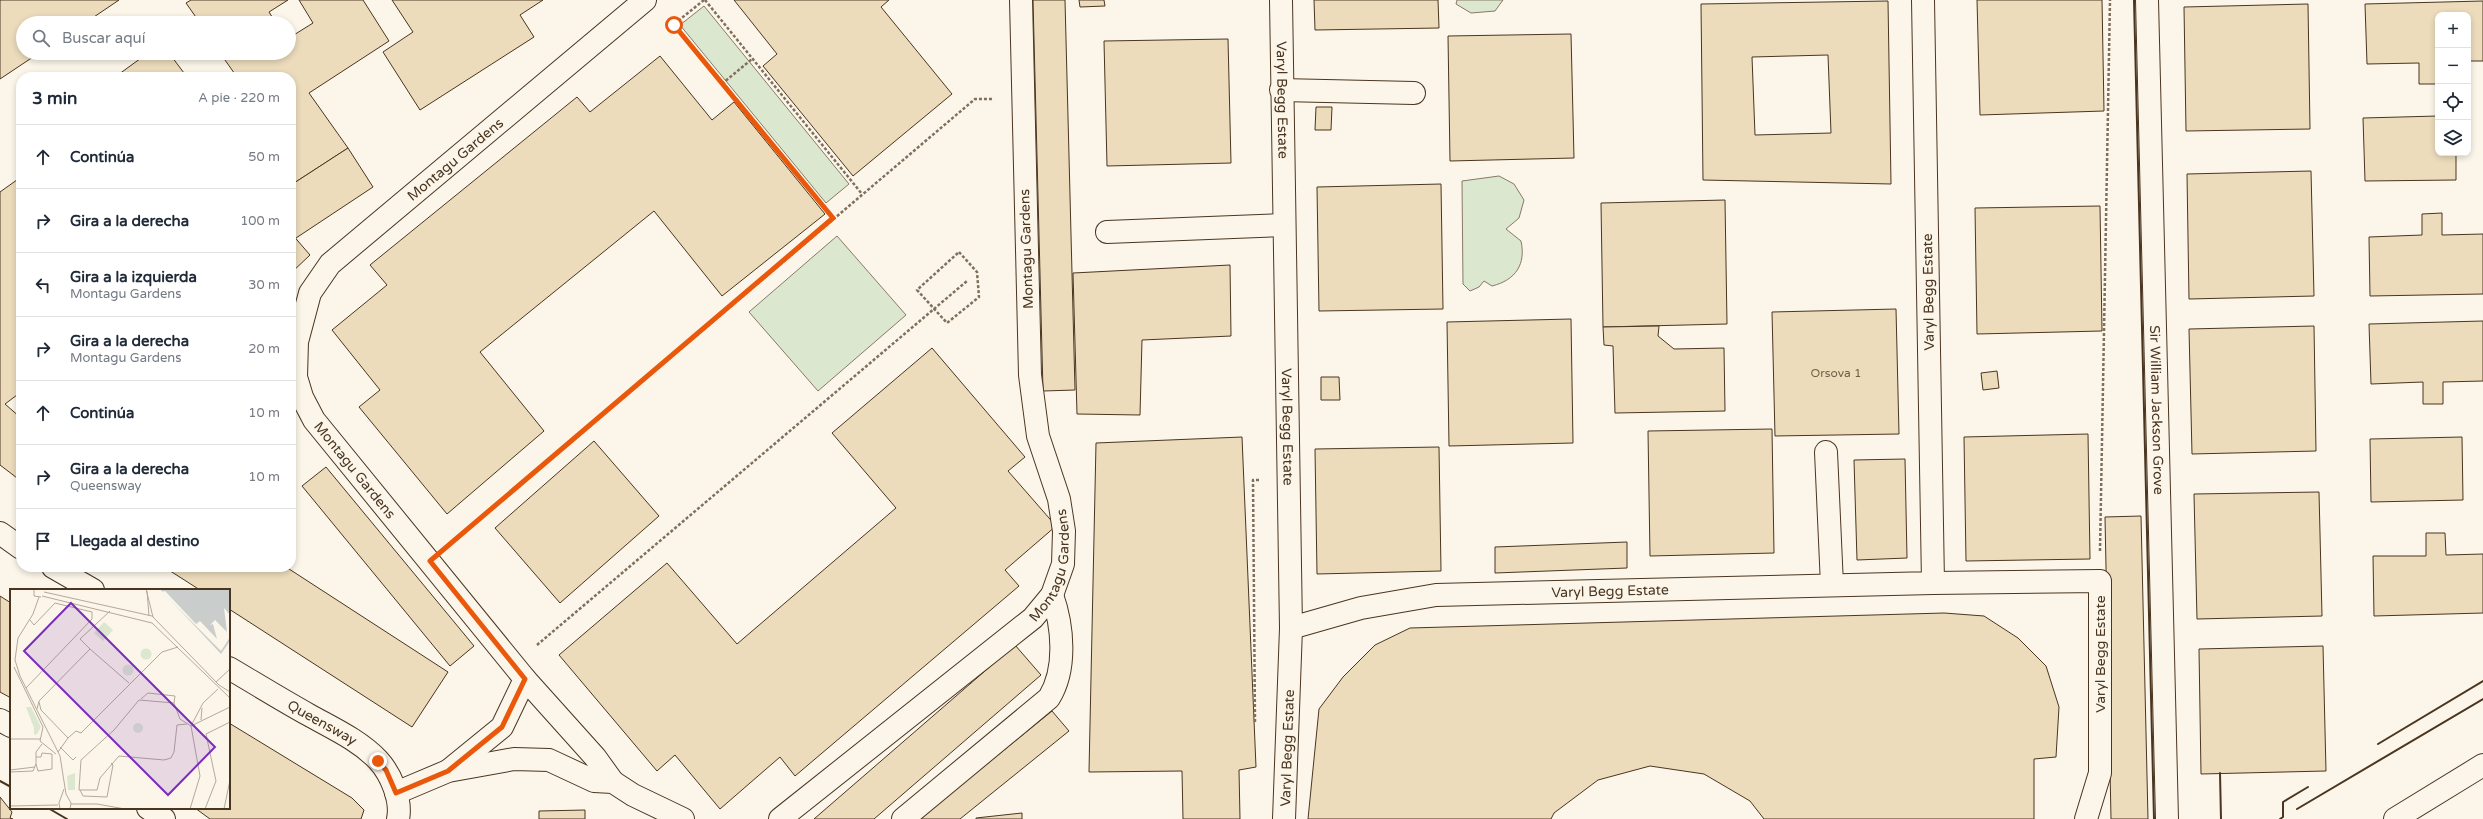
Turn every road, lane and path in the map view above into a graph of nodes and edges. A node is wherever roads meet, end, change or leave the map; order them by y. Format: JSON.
{"nodes":[{"id":1,"x":645,"y":0,"type":"edge"},
{"id":2,"x":705,"y":0,"type":"edge"},
{"id":3,"x":1021,"y":0,"type":"edge"},
{"id":4,"x":1281,"y":0,"type":"edge"},
{"id":5,"x":1924,"y":0,"type":"edge"},
{"id":6,"x":2110,"y":0,"type":"edge"},
{"id":7,"x":2147,"y":0,"type":"edge"},
{"id":8,"x":752,"y":59,"type":"junction"},
{"id":9,"x":723,"y":83,"type":"junction"},
{"id":10,"x":1281,"y":90,"type":"junction"},
{"id":11,"x":1414,"y":93,"type":"dead end"},
{"id":12,"x":1022,"y":99,"type":"junction"},
{"id":13,"x":862,"y":194,"type":"junction"},
{"id":14,"x":833,"y":218,"type":"junction"},
{"id":15,"x":1284,"y":225,"type":"junction"},
{"id":16,"x":1107,"y":232,"type":"dead end"},
{"id":17,"x":967,"y":281,"type":"dead end"},
{"id":18,"x":934,"y":308,"type":"junction"},
{"id":19,"x":1826,"y":452,"type":"dead end"},
{"id":20,"x":1289,"y":479,"type":"junction"},
{"id":21,"x":0,"y":533,"type":"edge"},
{"id":22,"x":16,"y":544,"type":"edge"},
{"id":23,"x":430,"y":561,"type":"junction"},
{"id":24,"x":62,"y":572,"type":"edge"},
{"id":25,"x":2100,"y":581,"type":"junction"},
{"id":26,"x":1933,"y":583,"type":"junction"},
{"id":27,"x":1832,"y":586,"type":"junction"},
{"id":28,"x":91,"y":589,"type":"edge"},
{"id":29,"x":1052,"y":595,"type":"junction"},
{"id":30,"x":1291,"y":628,"type":"junction"},
{"id":31,"x":230,"y":669,"type":"edge"},
{"id":32,"x":519,"y":672,"type":"junction"},
{"id":33,"x":0,"y":720,"type":"edge"},
{"id":34,"x":10,"y":725,"type":"edge"},
{"id":35,"x":1255,"y":728,"type":"dead end"},
{"id":36,"x":2483,"y":765,"type":"edge"},
{"id":37,"x":448,"y":771,"type":"junction"},
{"id":38,"x":613,"y":782,"type":"junction"},
{"id":39,"x":149,"y":809,"type":"edge"},
{"id":40,"x":399,"y":811,"type":"edge"},
{"id":41,"x":164,"y":819,"type":"edge"},
{"id":42,"x":683,"y":819,"type":"edge"},
{"id":43,"x":780,"y":819,"type":"edge"},
{"id":44,"x":903,"y":819,"type":"edge"},
{"id":45,"x":1284,"y":819,"type":"edge"},
{"id":46,"x":2086,"y":819,"type":"edge"},
{"id":47,"x":2166,"y":819,"type":"edge"},
{"id":48,"x":2395,"y":819,"type":"edge"}],
"edges":[{"from":1,"to":23,"type":"street","name":"Montagu Gardens"},
{"from":2,"to":8,"type":"path"},
{"from":2,"to":9,"type":"path"},
{"from":3,"to":12,"type":"street","name":"Montagu Gardens"},
{"from":4,"to":10,"type":"street","name":"Varyl Begg Estate"},
{"from":5,"to":26,"type":"street","name":"Varyl Begg Estate"},
{"from":6,"to":25,"type":"path"},
{"from":7,"to":47,"type":"street","name":"Sir William Jackson Grove"},
{"from":8,"to":9,"type":"path"},
{"from":8,"to":13,"type":"path"},
{"from":9,"to":14,"type":"path"},
{"from":10,"to":11,"type":"street"},
{"from":10,"to":15,"type":"street","name":"Varyl Begg Estate"},
{"from":12,"to":13,"type":"path"},
{"from":12,"to":29,"type":"street","name":"Montagu Gardens"},
{"from":13,"to":14,"type":"path"},
{"from":14,"to":23,"type":"path"},
{"from":15,"to":16,"type":"street"},
{"from":15,"to":20,"type":"street","name":"Varyl Begg Estate"},
{"from":17,"to":18,"type":"path"},
{"from":18,"to":18,"type":"path"},
{"from":18,"to":32,"type":"path"},
{"from":19,"to":27,"type":"street"},
{"from":20,"to":30,"type":"street","name":"Varyl Begg Estate"},
{"from":20,"to":35,"type":"path"},
{"from":21,"to":22,"type":"street"},
{"from":23,"to":32,"type":"street","name":"Montagu Gardens"},
{"from":24,"to":28,"type":"street"},
{"from":25,"to":26,"type":"street","name":"Varyl Begg Estate"},
{"from":25,"to":46,"type":"street","name":"Varyl Begg Estate"},
{"from":26,"to":27,"type":"street","name":"Varyl Begg Estate"},
{"from":27,"to":30,"type":"street","name":"Varyl Begg Estate"},
{"from":29,"to":43,"type":"street","name":"Montagu Gardens"},
{"from":29,"to":44,"type":"street"},
{"from":30,"to":45,"type":"street","name":"Varyl Begg Estate"},
{"from":31,"to":40,"type":"street","name":"Queensway"},
{"from":32,"to":37,"type":"street"},
{"from":32,"to":38,"type":"street","name":"Montagu Gardens"},
{"from":33,"to":34,"type":"street"},
{"from":36,"to":48,"type":"street"},
{"from":37,"to":38,"type":"street"},
{"from":37,"to":40,"type":"street"},
{"from":38,"to":42,"type":"street"},
{"from":39,"to":41,"type":"street"}]}
